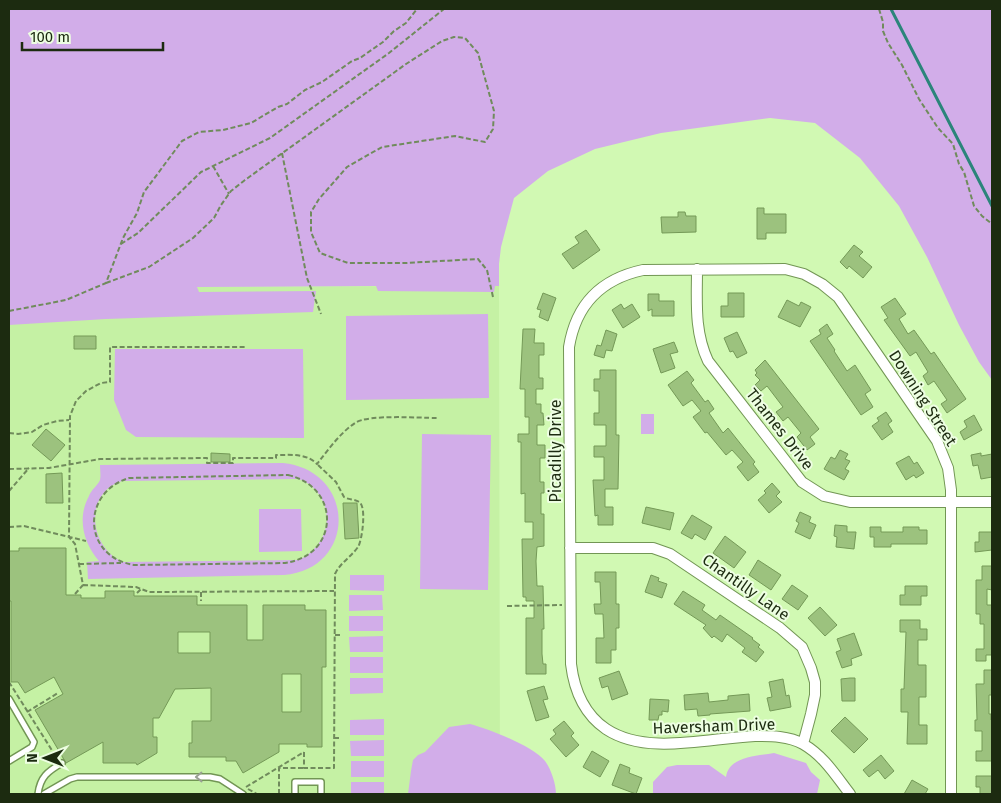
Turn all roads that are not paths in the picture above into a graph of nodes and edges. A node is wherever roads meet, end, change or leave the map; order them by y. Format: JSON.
{"nodes":[{"id":1,"x":698,"y":269,"type":"junction"},
{"id":2,"x":951,"y":502,"type":"junction"},
{"id":3,"x":992,"y":502,"type":"edge"},
{"id":4,"x":570,"y":548,"type":"junction"},
{"id":5,"x":9,"y":699,"type":"edge"},
{"id":6,"x":594,"y":718,"type":"joint"},
{"id":7,"x":803,"y":744,"type":"junction"},
{"id":8,"x":9,"y":752,"type":"edge"},
{"id":9,"x":11,"y":760,"type":"edge"},
{"id":10,"x":62,"y":760,"type":"road end"},
{"id":11,"x":38,"y":794,"type":"edge"},
{"id":12,"x":44,"y":794,"type":"edge"},
{"id":13,"x":243,"y":794,"type":"edge"},
{"id":14,"x":294,"y":794,"type":"edge"},
{"id":15,"x":321,"y":794,"type":"edge"},
{"id":16,"x":850,"y":794,"type":"edge"},
{"id":17,"x":951,"y":794,"type":"edge"}],
"edges":[{"from":1,"to":2,"type":"street","name":"Downing Street"},
{"from":1,"to":2,"type":"street","name":"Thames Drive"},
{"from":1,"to":4,"type":"street","name":"Picadilly Drive"},
{"from":2,"to":3,"type":"street","name":"Thames Drive"},
{"from":2,"to":17,"type":"street","name":"Downing Street"},
{"from":4,"to":6,"type":"street","name":"Picadilly Drive"},
{"from":4,"to":7,"type":"street","name":"Chantilly Lane"},
{"from":5,"to":9,"type":"lane"},
{"from":6,"to":7,"type":"street","name":"Haversham Drive"},
{"from":7,"to":16,"type":"street","name":"Haversham Drive"},
{"from":8,"to":9,"type":"lane"},
{"from":10,"to":11,"type":"lane"},
{"from":13,"to":12,"type":"lane","one_way":true},
{"from":14,"to":15,"type":"lane"}]}
